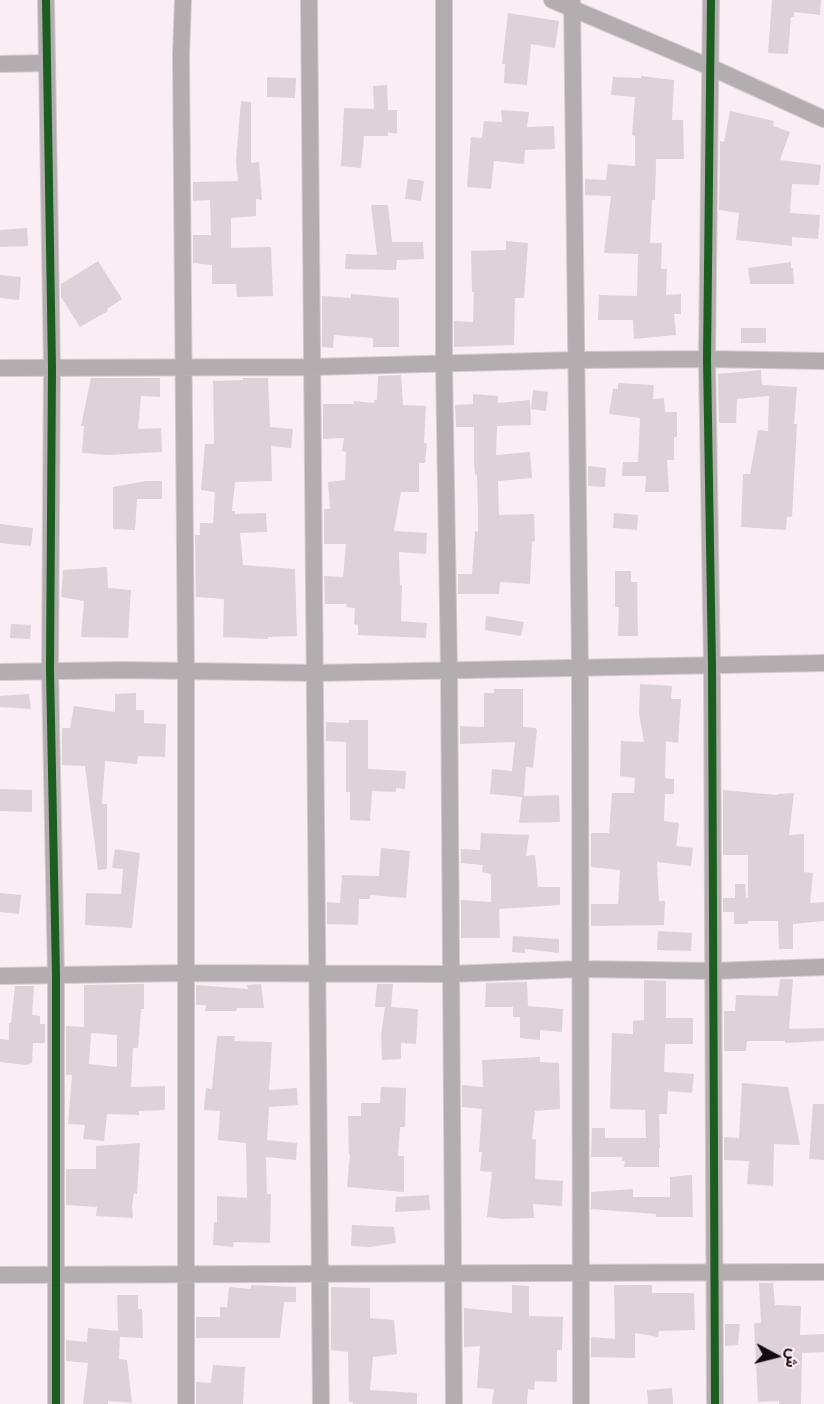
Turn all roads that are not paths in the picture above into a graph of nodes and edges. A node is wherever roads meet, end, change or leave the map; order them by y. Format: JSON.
{"nodes":[{"id":1,"x":46,"y":0,"type":"edge"},
{"id":2,"x":183,"y":0,"type":"edge"},
{"id":3,"x":309,"y":0,"type":"edge"},
{"id":4,"x":444,"y":0,"type":"edge"},
{"id":5,"x":552,"y":0,"type":"edge"},
{"id":6,"x":711,"y":0,"type":"edge"},
{"id":7,"x":572,"y":5,"type":"edge"},
{"id":8,"x":47,"y":63,"type":"junction"},
{"id":9,"x":0,"y":64,"type":"edge"},
{"id":10,"x":710,"y":66,"type":"junction"},
{"id":11,"x":824,"y":119,"type":"edge"},
{"id":12,"x":707,"y":359,"type":"junction"},
{"id":13,"x":576,"y":360,"type":"junction"},
{"id":14,"x":824,"y":362,"type":"edge"},
{"id":15,"x":444,"y":364,"type":"junction"},
{"id":16,"x":183,"y":367,"type":"junction"},
{"id":17,"x":311,"y":367,"type":"junction"},
{"id":18,"x":0,"y":368,"type":"edge"},
{"id":19,"x":52,"y":368,"type":"junction"},
{"id":20,"x":824,"y":663,"type":"edge"},
{"id":21,"x":712,"y":666,"type":"junction"},
{"id":22,"x":580,"y":667,"type":"junction"},
{"id":23,"x":449,"y":669,"type":"junction"},
{"id":24,"x":50,"y":670,"type":"junction"},
{"id":25,"x":186,"y":671,"type":"junction"},
{"id":26,"x":0,"y":672,"type":"edge"},
{"id":27,"x":316,"y":673,"type":"junction"},
{"id":28,"x":824,"y":967,"type":"edge"},
{"id":29,"x":580,"y":969,"type":"junction"},
{"id":30,"x":713,"y":971,"type":"junction"},
{"id":31,"x":185,"y":973,"type":"junction"},
{"id":32,"x":317,"y":973,"type":"junction"},
{"id":33,"x":450,"y":974,"type":"junction"},
{"id":34,"x":0,"y":976,"type":"edge"},
{"id":35,"x":56,"y":976,"type":"junction"},
{"id":36,"x":452,"y":1272,"type":"junction"},
{"id":37,"x":714,"y":1272,"type":"junction"},
{"id":38,"x":824,"y":1272,"type":"edge"},
{"id":39,"x":320,"y":1273,"type":"junction"},
{"id":40,"x":580,"y":1273,"type":"junction"},
{"id":41,"x":186,"y":1274,"type":"junction"},
{"id":42,"x":0,"y":1275,"type":"edge"},
{"id":43,"x":56,"y":1275,"type":"junction"},
{"id":44,"x":56,"y":1404,"type":"edge"},
{"id":45,"x":186,"y":1404,"type":"edge"},
{"id":46,"x":321,"y":1404,"type":"edge"},
{"id":47,"x":454,"y":1404,"type":"edge"},
{"id":48,"x":581,"y":1404,"type":"edge"},
{"id":49,"x":715,"y":1404,"type":"edge"}],
"edges":[{"from":1,"to":8,"type":"street"},
{"from":2,"to":16,"type":"street"},
{"from":3,"to":17,"type":"street"},
{"from":4,"to":15,"type":"street"},
{"from":5,"to":7,"type":"street"},
{"from":6,"to":10,"type":"street"},
{"from":7,"to":10,"type":"street"},
{"from":7,"to":13,"type":"street"},
{"from":8,"to":9,"type":"street"},
{"from":8,"to":19,"type":"street"},
{"from":10,"to":11,"type":"street"},
{"from":10,"to":12,"type":"street"},
{"from":12,"to":13,"type":"street"},
{"from":12,"to":14,"type":"street"},
{"from":12,"to":21,"type":"street"},
{"from":13,"to":15,"type":"street"},
{"from":13,"to":22,"type":"street"},
{"from":15,"to":17,"type":"street"},
{"from":15,"to":23,"type":"street"},
{"from":16,"to":17,"type":"street"},
{"from":16,"to":19,"type":"street"},
{"from":16,"to":25,"type":"street"},
{"from":17,"to":27,"type":"street"},
{"from":18,"to":19,"type":"street"},
{"from":19,"to":24,"type":"street"},
{"from":20,"to":21,"type":"street"},
{"from":21,"to":22,"type":"street"},
{"from":21,"to":30,"type":"street"},
{"from":22,"to":23,"type":"street"},
{"from":22,"to":29,"type":"street"},
{"from":23,"to":27,"type":"street"},
{"from":23,"to":33,"type":"street"},
{"from":24,"to":25,"type":"street"},
{"from":24,"to":26,"type":"street"},
{"from":24,"to":35,"type":"street"},
{"from":25,"to":27,"type":"street"},
{"from":25,"to":31,"type":"street"},
{"from":27,"to":32,"type":"street"},
{"from":28,"to":30,"type":"street"},
{"from":29,"to":30,"type":"street"},
{"from":29,"to":33,"type":"street"},
{"from":29,"to":40,"type":"street"},
{"from":30,"to":37,"type":"street"},
{"from":31,"to":32,"type":"street"},
{"from":31,"to":35,"type":"street"},
{"from":31,"to":41,"type":"street"},
{"from":32,"to":33,"type":"street"},
{"from":32,"to":39,"type":"street"},
{"from":33,"to":36,"type":"street"},
{"from":34,"to":35,"type":"street"},
{"from":35,"to":43,"type":"street"},
{"from":36,"to":39,"type":"street"},
{"from":36,"to":40,"type":"street"},
{"from":36,"to":47,"type":"street"},
{"from":37,"to":38,"type":"street"},
{"from":37,"to":40,"type":"street"},
{"from":37,"to":49,"type":"street"},
{"from":39,"to":41,"type":"street"},
{"from":39,"to":46,"type":"street"},
{"from":40,"to":48,"type":"street"},
{"from":41,"to":43,"type":"street"},
{"from":41,"to":45,"type":"street"},
{"from":42,"to":43,"type":"street"},
{"from":43,"to":44,"type":"street"}]}
